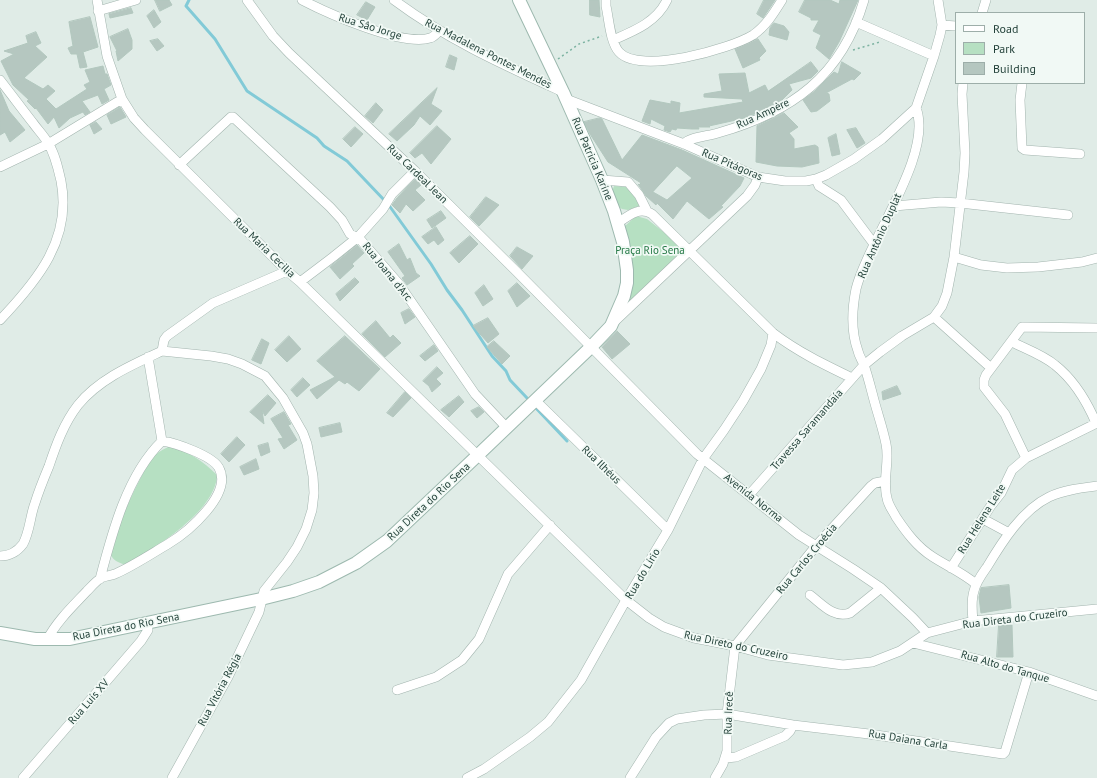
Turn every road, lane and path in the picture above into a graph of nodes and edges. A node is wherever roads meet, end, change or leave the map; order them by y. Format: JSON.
{"nodes":[{"id":1,"x":97,"y":0,"type":"edge"},
{"id":2,"x":136,"y":0,"type":"edge"},
{"id":3,"x":247,"y":0,"type":"edge"},
{"id":4,"x":302,"y":0,"type":"edge"},
{"id":5,"x":394,"y":0,"type":"edge"},
{"id":6,"x":518,"y":0,"type":"edge"},
{"id":7,"x":606,"y":0,"type":"edge"},
{"id":8,"x":667,"y":0,"type":"edge"},
{"id":9,"x":782,"y":0,"type":"edge"},
{"id":10,"x":864,"y":0,"type":"edge"},
{"id":11,"x":938,"y":0,"type":"edge"},
{"id":12,"x":986,"y":0,"type":"edge"},
{"id":13,"x":98,"y":11,"type":"junction"},
{"id":14,"x":982,"y":12,"type":"edge"},
{"id":15,"x":856,"y":22,"type":"junction"},
{"id":16,"x":942,"y":25,"type":"junction"},
{"id":17,"x":955,"y":26,"type":"edge"},
{"id":18,"x":439,"y":31,"type":"junction"},
{"id":19,"x":612,"y":36,"type":"junction"},
{"id":20,"x":893,"y":38,"type":"junction"},
{"id":21,"x":841,"y":54,"type":"junction"},
{"id":22,"x":934,"y":56,"type":"junction"},
{"id":23,"x":552,"y":68,"type":"junction"},
{"id":24,"x":0,"y":80,"type":"edge"},
{"id":25,"x":963,"y":84,"type":"edge"},
{"id":26,"x":1022,"y":84,"type":"edge"},
{"id":27,"x":564,"y":96,"type":"junction"},
{"id":28,"x":122,"y":99,"type":"junction"},
{"id":29,"x":916,"y":108,"type":"junction"},
{"id":30,"x":48,"y":144,"type":"junction"},
{"id":31,"x":684,"y":144,"type":"junction"},
{"id":32,"x":1080,"y":154,"type":"dead end"},
{"id":33,"x":179,"y":165,"type":"junction"},
{"id":34,"x":0,"y":167,"type":"edge"},
{"id":35,"x":415,"y":171,"type":"junction"},
{"id":36,"x":758,"y":177,"type":"junction"},
{"id":37,"x":816,"y":179,"type":"junction"},
{"id":38,"x":602,"y":180,"type":"junction"},
{"id":39,"x":960,"y":203,"type":"junction"},
{"id":40,"x":894,"y":206,"type":"junction"},
{"id":41,"x":647,"y":211,"type":"junction"},
{"id":42,"x":1068,"y":215,"type":"dead end"},
{"id":43,"x":618,"y":223,"type":"junction"},
{"id":44,"x":358,"y":237,"type":"junction"},
{"id":45,"x":874,"y":244,"type":"junction"},
{"id":46,"x":690,"y":251,"type":"junction"},
{"id":47,"x":954,"y":257,"type":"junction"},
{"id":48,"x":1097,"y":258,"type":"edge"},
{"id":49,"x":286,"y":271,"type":"junction"},
{"id":50,"x":300,"y":282,"type":"junction"},
{"id":51,"x":934,"y":318,"type":"junction"},
{"id":52,"x":0,"y":320,"type":"edge"},
{"id":53,"x":611,"y":326,"type":"junction"},
{"id":54,"x":1097,"y":328,"type":"edge"},
{"id":55,"x":774,"y":333,"type":"junction"},
{"id":56,"x":1012,"y":342,"type":"junction"},
{"id":57,"x":591,"y":347,"type":"junction"},
{"id":58,"x":162,"y":351,"type":"junction"},
{"id":59,"x":148,"y":357,"type":"junction"},
{"id":60,"x":864,"y":365,"type":"junction"},
{"id":61,"x":991,"y":368,"type":"junction"},
{"id":62,"x":852,"y":378,"type":"junction"},
{"id":63,"x":535,"y":400,"type":"junction"},
{"id":64,"x":1096,"y":423,"type":"edge"},
{"id":65,"x":506,"y":428,"type":"junction"},
{"id":66,"x":162,"y":441,"type":"junction"},
{"id":67,"x":478,"y":455,"type":"junction"},
{"id":68,"x":1026,"y":458,"type":"junction"},
{"id":69,"x":703,"y":459,"type":"junction"},
{"id":70,"x":885,"y":481,"type":"junction"},
{"id":71,"x":1097,"y":486,"type":"edge"},
{"id":72,"x":750,"y":495,"type":"junction"},
{"id":73,"x":983,"y":519,"type":"junction"},
{"id":74,"x":550,"y":526,"type":"junction"},
{"id":75,"x":668,"y":530,"type":"junction"},
{"id":76,"x":1009,"y":533,"type":"junction"},
{"id":77,"x":816,"y":546,"type":"junction"},
{"id":78,"x":0,"y":556,"type":"edge"},
{"id":79,"x":951,"y":568,"type":"junction"},
{"id":80,"x":100,"y":579,"type":"junction"},
{"id":81,"x":976,"y":584,"type":"junction"},
{"id":82,"x":881,"y":588,"type":"junction"},
{"id":83,"x":810,"y":596,"type":"dead end"},
{"id":84,"x":261,"y":599,"type":"junction"},
{"id":85,"x":626,"y":600,"type":"junction"},
{"id":86,"x":1097,"y":609,"type":"edge"},
{"id":87,"x":973,"y":621,"type":"junction"},
{"id":88,"x":147,"y":623,"type":"junction"},
{"id":89,"x":0,"y":633,"type":"edge"},
{"id":90,"x":928,"y":633,"type":"junction"},
{"id":91,"x":46,"y":640,"type":"junction"},
{"id":92,"x":913,"y":642,"type":"junction"},
{"id":93,"x":735,"y":646,"type":"junction"},
{"id":94,"x":1029,"y":672,"type":"junction"},
{"id":95,"x":397,"y":690,"type":"dead end"},
{"id":96,"x":1097,"y":696,"type":"edge"},
{"id":97,"x":727,"y":714,"type":"junction"},
{"id":98,"x":793,"y":725,"type":"junction"},
{"id":99,"x":726,"y":758,"type":"junction"},
{"id":100,"x":23,"y":778,"type":"edge"},
{"id":101,"x":172,"y":778,"type":"edge"},
{"id":102,"x":467,"y":778,"type":"edge"},
{"id":103,"x":630,"y":778,"type":"edge"},
{"id":104,"x":715,"y":778,"type":"edge"}],
"edges":[{"from":1,"to":13,"type":"street","name":"Rua Maria Cecilia"},
{"from":2,"to":13,"type":"street"},
{"from":3,"to":35,"type":"street","name":"Rua Cardeal Jean"},
{"from":4,"to":18,"type":"street","name":"Rua Sâo Jorge"},
{"from":5,"to":18,"type":"street","name":"Rua Madalena Pontes Mendes"},
{"from":6,"to":23,"type":"main road","name":"Rua Patricia Karine"},
{"from":7,"to":19,"type":"street"},
{"from":8,"to":19,"type":"street"},
{"from":9,"to":19,"type":"street"},
{"from":10,"to":15,"type":"street","name":"Rua Ampère"},
{"from":11,"to":16,"type":"street","name":"Rua Pitágoras"},
{"from":12,"to":14,"type":"street"},
{"from":13,"to":28,"type":"street","name":"Rua Maria Cecilia"},
{"from":15,"to":20,"type":"street"},
{"from":15,"to":21,"type":"street","name":"Rua Ampère"},
{"from":16,"to":17,"type":"street"},
{"from":16,"to":22,"type":"street","name":"Rua Pitágoras"},
{"from":18,"to":27,"type":"street","name":"Rua Madalena Pontes Mendes"},
{"from":19,"to":23,"type":"path"},
{"from":20,"to":21,"type":"path"},
{"from":20,"to":22,"type":"street"},
{"from":21,"to":31,"type":"street","name":"Rua Ampère"},
{"from":22,"to":29,"type":"street","name":"Rua Pitágoras"},
{"from":23,"to":27,"type":"main road","name":"Rua Patricia Karine"},
{"from":24,"to":30,"type":"street"},
{"from":25,"to":39,"type":"street"},
{"from":26,"to":32,"type":"street"},
{"from":27,"to":31,"type":"street","name":"Rua Pitágoras"},
{"from":27,"to":38,"type":"main road","name":"Rua Patricia Karine"},
{"from":28,"to":30,"type":"street"},
{"from":28,"to":33,"type":"street","name":"Rua Maria Cecilia"},
{"from":29,"to":37,"type":"street","name":"Rua Pitágoras"},
{"from":29,"to":40,"type":"street","name":"Rua Antônio Duplat"},
{"from":30,"to":34,"type":"street"},
{"from":30,"to":52,"type":"street"},
{"from":31,"to":36,"type":"street","name":"Rua Pitágoras"},
{"from":33,"to":44,"type":"street","name":"Rua Joana d'Arc"},
{"from":33,"to":49,"type":"street","name":"Rua Maria Cecilia"},
{"from":35,"to":44,"type":"street"},
{"from":35,"to":57,"type":"street","name":"Rua Cardeal Jean"},
{"from":36,"to":37,"type":"street","name":"Rua Pitágoras"},
{"from":36,"to":46,"type":"street","name":"Rua Direta do Rio Sena"},
{"from":37,"to":45,"type":"street"},
{"from":38,"to":41,"type":"street"},
{"from":38,"to":43,"type":"main road","name":"Rua Patricia Karine"},
{"from":39,"to":40,"type":"street"},
{"from":39,"to":42,"type":"street"},
{"from":39,"to":47,"type":"street"},
{"from":40,"to":45,"type":"street","name":"Rua Antônio Duplat"},
{"from":41,"to":43,"type":"street"},
{"from":41,"to":46,"type":"street"},
{"from":43,"to":53,"type":"main road","name":"Rua Patricia Karine"},
{"from":44,"to":50,"type":"street"},
{"from":44,"to":65,"type":"street","name":"Rua Joana d'Arc"},
{"from":45,"to":60,"type":"street","name":"Rua Antônio Duplat"},
{"from":46,"to":53,"type":"street","name":"Rua Direta do Rio Sena"},
{"from":46,"to":55,"type":"street"},
{"from":47,"to":48,"type":"street"},
{"from":47,"to":51,"type":"street"},
{"from":49,"to":50,"type":"street","name":"Rua Maria Cecilia"},
{"from":49,"to":58,"type":"street"},
{"from":50,"to":67,"type":"street","name":"Rua Maria Cecilia"},
{"from":51,"to":60,"type":"street","name":"Travessa Saramandaía"},
{"from":51,"to":61,"type":"street"},
{"from":53,"to":57,"type":"main road","name":"Rua Direta do Rio Sena"},
{"from":54,"to":56,"type":"street"},
{"from":55,"to":62,"type":"street"},
{"from":55,"to":69,"type":"street","name":"Rua do Lírio"},
{"from":56,"to":61,"type":"street"},
{"from":56,"to":64,"type":"street"},
{"from":57,"to":63,"type":"main road","name":"Rua Direta do Rio Sena"},
{"from":57,"to":69,"type":"street","name":"Avenida Norma"},
{"from":58,"to":59,"type":"street"},
{"from":58,"to":84,"type":"street","name":"Rua Vitória Régia"},
{"from":59,"to":66,"type":"street"},
{"from":59,"to":78,"type":"street"},
{"from":60,"to":62,"type":"street","name":"Travessa Saramandaía"},
{"from":60,"to":70,"type":"street","name":"Rua Antônio Duplat"},
{"from":61,"to":68,"type":"street"},
{"from":62,"to":72,"type":"street","name":"Travessa Saramandaía"},
{"from":63,"to":65,"type":"main road","name":"Rua Direta do Rio Sena"},
{"from":63,"to":75,"type":"street","name":"Rua Ilhéus"},
{"from":64,"to":68,"type":"street","name":"Rua Helena Leite"},
{"from":65,"to":67,"type":"main road","name":"Rua Direta do Rio Sena"},
{"from":66,"to":80,"type":"street"},
{"from":66,"to":80,"type":"street"},
{"from":67,"to":74,"type":"street","name":"Rua Direto do Cruzeiro"},
{"from":67,"to":84,"type":"main road","name":"Rua Direta do Rio Sena"},
{"from":68,"to":73,"type":"street","name":"Rua Helena Leite"},
{"from":69,"to":72,"type":"street","name":"Avenida Norma"},
{"from":69,"to":75,"type":"street","name":"Rua do Lírio"},
{"from":70,"to":77,"type":"street","name":"Rua Carlos Croécia"},
{"from":70,"to":79,"type":"street","name":"Rua Antônio Duplat"},
{"from":71,"to":76,"type":"street"},
{"from":72,"to":77,"type":"street","name":"Avenida Norma"},
{"from":73,"to":76,"type":"street"},
{"from":73,"to":79,"type":"street","name":"Rua Helena Leite"},
{"from":74,"to":85,"type":"street","name":"Rua Direto do Cruzeiro"},
{"from":74,"to":95,"type":"street"},
{"from":75,"to":85,"type":"street","name":"Rua do Lírio"},
{"from":76,"to":81,"type":"street"},
{"from":77,"to":82,"type":"street","name":"Avenida Norma"},
{"from":77,"to":93,"type":"street","name":"Rua Carlos Croécia"},
{"from":79,"to":81,"type":"street","name":"Rua Antônio Duplat"},
{"from":80,"to":91,"type":"street"},
{"from":81,"to":87,"type":"street"},
{"from":82,"to":83,"type":"street"},
{"from":82,"to":90,"type":"street","name":"Avenida Norma"},
{"from":84,"to":88,"type":"main road","name":"Rua Direta do Rio Sena"},
{"from":84,"to":101,"type":"street","name":"Rua Vitória Régia"},
{"from":85,"to":93,"type":"street","name":"Rua Direto do Cruzeiro"},
{"from":85,"to":102,"type":"street","name":"Rua do Lírio"},
{"from":86,"to":87,"type":"street","name":"Rua Direta do Cruzeiro"},
{"from":87,"to":90,"type":"street","name":"Rua Direta do Cruzeiro"},
{"from":88,"to":91,"type":"main road","name":"Rua Direta do Rio Sena"},
{"from":88,"to":100,"type":"street","name":"Rua Luís XV"},
{"from":89,"to":91,"type":"main road","name":"Rua Direta do Rio Sena"},
{"from":90,"to":92,"type":"street","name":"Rua Direta do Cruzeiro"},
{"from":92,"to":93,"type":"street","name":"Rua Direto do Cruzeiro"},
{"from":92,"to":94,"type":"street","name":"Rua Alto do Tanque"},
{"from":93,"to":97,"type":"street","name":"Rua Irecê"},
{"from":94,"to":96,"type":"street","name":"Rua Alto do Tanque"},
{"from":94,"to":98,"type":"street","name":"Rua Daiana Carla"},
{"from":97,"to":98,"type":"street","name":"Rua Daiana Carla"},
{"from":97,"to":99,"type":"street","name":"Rua Irecê"},
{"from":97,"to":103,"type":"street","name":"Rua Daiana Carla"},
{"from":98,"to":99,"type":"street"},
{"from":99,"to":104,"type":"street","name":"Rua Irecê"}]}
